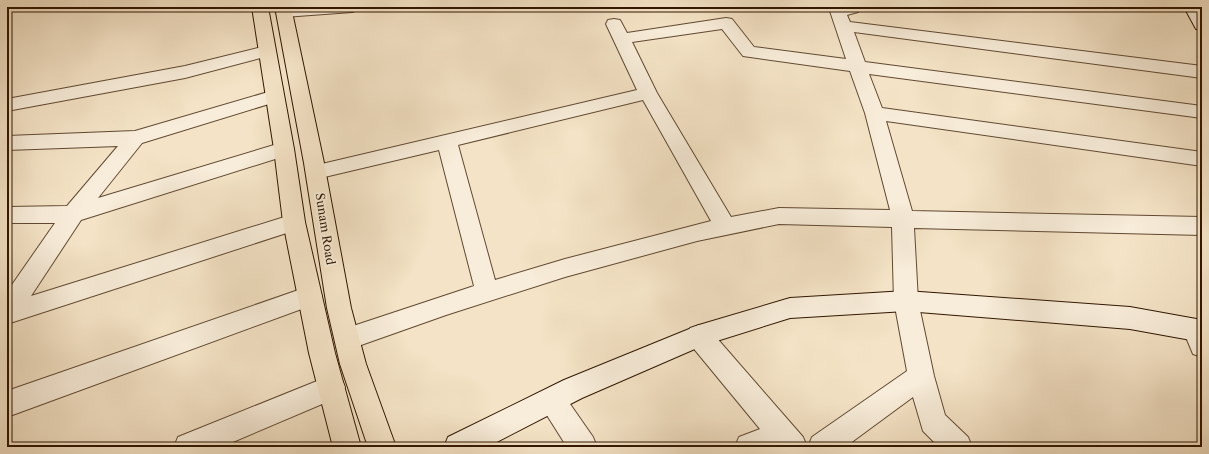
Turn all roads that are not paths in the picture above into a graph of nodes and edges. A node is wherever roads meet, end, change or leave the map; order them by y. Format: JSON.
{"nodes":[{"id":1,"x":260,"y":7,"type":"edge"},
{"id":2,"x":352,"y":7,"type":"edge"},
{"id":3,"x":851,"y":7,"type":"edge"},
{"id":4,"x":1192,"y":7,"type":"edge"},
{"id":5,"x":283,"y":10,"type":"edge"},
{"id":6,"x":1202,"y":25,"type":"edge"},
{"id":7,"x":843,"y":26,"type":"junction"},
{"id":8,"x":266,"y":51,"type":"junction"},
{"id":9,"x":857,"y":66,"type":"junction"},
{"id":10,"x":1202,"y":72,"type":"edge"},
{"id":11,"x":648,"y":93,"type":"junction"},
{"id":12,"x":275,"y":96,"type":"junction"},
{"id":13,"x":7,"y":105,"type":"edge"},
{"id":14,"x":1202,"y":112,"type":"edge"},
{"id":15,"x":874,"y":113,"type":"junction"},
{"id":16,"x":135,"y":138,"type":"junction"},
{"id":17,"x":447,"y":141,"type":"junction"},
{"id":18,"x":7,"y":143,"type":"edge"},
{"id":19,"x":284,"y":149,"type":"junction"},
{"id":20,"x":1202,"y":158,"type":"edge"},
{"id":21,"x":316,"y":172,"type":"junction"},
{"id":22,"x":73,"y":214,"type":"junction"},
{"id":23,"x":7,"y":215,"type":"edge"},
{"id":24,"x":903,"y":219,"type":"junction"},
{"id":25,"x":294,"y":222,"type":"junction"},
{"id":26,"x":725,"y":226,"type":"junction"},
{"id":27,"x":1202,"y":226,"type":"edge"},
{"id":28,"x":487,"y":292,"type":"junction"},
{"id":29,"x":310,"y":296,"type":"junction"},
{"id":30,"x":906,"y":301,"type":"junction"},
{"id":31,"x":7,"y":313,"type":"edge"},
{"id":32,"x":699,"y":336,"type":"junction"},
{"id":33,"x":1200,"y":336,"type":"edge"},
{"id":34,"x":347,"y":339,"type":"junction"},
{"id":35,"x":921,"y":376,"type":"junction"},
{"id":36,"x":332,"y":387,"type":"junction"},
{"id":37,"x":552,"y":400,"type":"junction"},
{"id":38,"x":7,"y":404,"type":"edge"},
{"id":39,"x":788,"y":440,"type":"edge"},
{"id":40,"x":188,"y":447,"type":"edge"},
{"id":41,"x":347,"y":447,"type":"edge"},
{"id":42,"x":382,"y":447,"type":"edge"},
{"id":43,"x":458,"y":447,"type":"edge"},
{"id":44,"x":583,"y":447,"type":"edge"},
{"id":45,"x":749,"y":447,"type":"edge"},
{"id":46,"x":822,"y":447,"type":"edge"},
{"id":47,"x":958,"y":447,"type":"edge"}],
"edges":[{"from":1,"to":8,"type":"main road"},
{"from":2,"to":5,"type":"street"},
{"from":3,"to":7,"type":"street"},
{"from":4,"to":6,"type":"street"},
{"from":5,"to":21,"type":"main road","name":"Sunam Road"},
{"from":7,"to":9,"type":"street"},
{"from":7,"to":10,"type":"street"},
{"from":8,"to":12,"type":"main road"},
{"from":8,"to":13,"type":"street"},
{"from":9,"to":11,"type":"street"},
{"from":9,"to":14,"type":"street"},
{"from":9,"to":15,"type":"street"},
{"from":11,"to":17,"type":"street"},
{"from":11,"to":26,"type":"street"},
{"from":12,"to":16,"type":"street"},
{"from":12,"to":19,"type":"main road"},
{"from":15,"to":20,"type":"street"},
{"from":15,"to":24,"type":"street"},
{"from":16,"to":18,"type":"street"},
{"from":16,"to":22,"type":"street"},
{"from":17,"to":21,"type":"street"},
{"from":17,"to":28,"type":"street"},
{"from":19,"to":22,"type":"street"},
{"from":19,"to":25,"type":"main road"},
{"from":21,"to":34,"type":"main road","name":"Sunam Road"},
{"from":22,"to":23,"type":"street"},
{"from":22,"to":31,"type":"street"},
{"from":24,"to":26,"type":"street"},
{"from":24,"to":27,"type":"street"},
{"from":24,"to":30,"type":"street"},
{"from":25,"to":29,"type":"main road"},
{"from":25,"to":31,"type":"street"},
{"from":26,"to":28,"type":"street"},
{"from":28,"to":34,"type":"street"},
{"from":29,"to":36,"type":"main road"},
{"from":29,"to":38,"type":"street"},
{"from":30,"to":32,"type":"street"},
{"from":30,"to":33,"type":"street"},
{"from":30,"to":35,"type":"street"},
{"from":32,"to":37,"type":"street"},
{"from":32,"to":39,"type":"street"},
{"from":34,"to":42,"type":"main road","name":"Sunam Road"},
{"from":35,"to":46,"type":"street"},
{"from":35,"to":47,"type":"street"},
{"from":36,"to":40,"type":"street"},
{"from":36,"to":41,"type":"main road"},
{"from":37,"to":43,"type":"street"},
{"from":37,"to":44,"type":"street"},
{"from":39,"to":45,"type":"street"}]}
